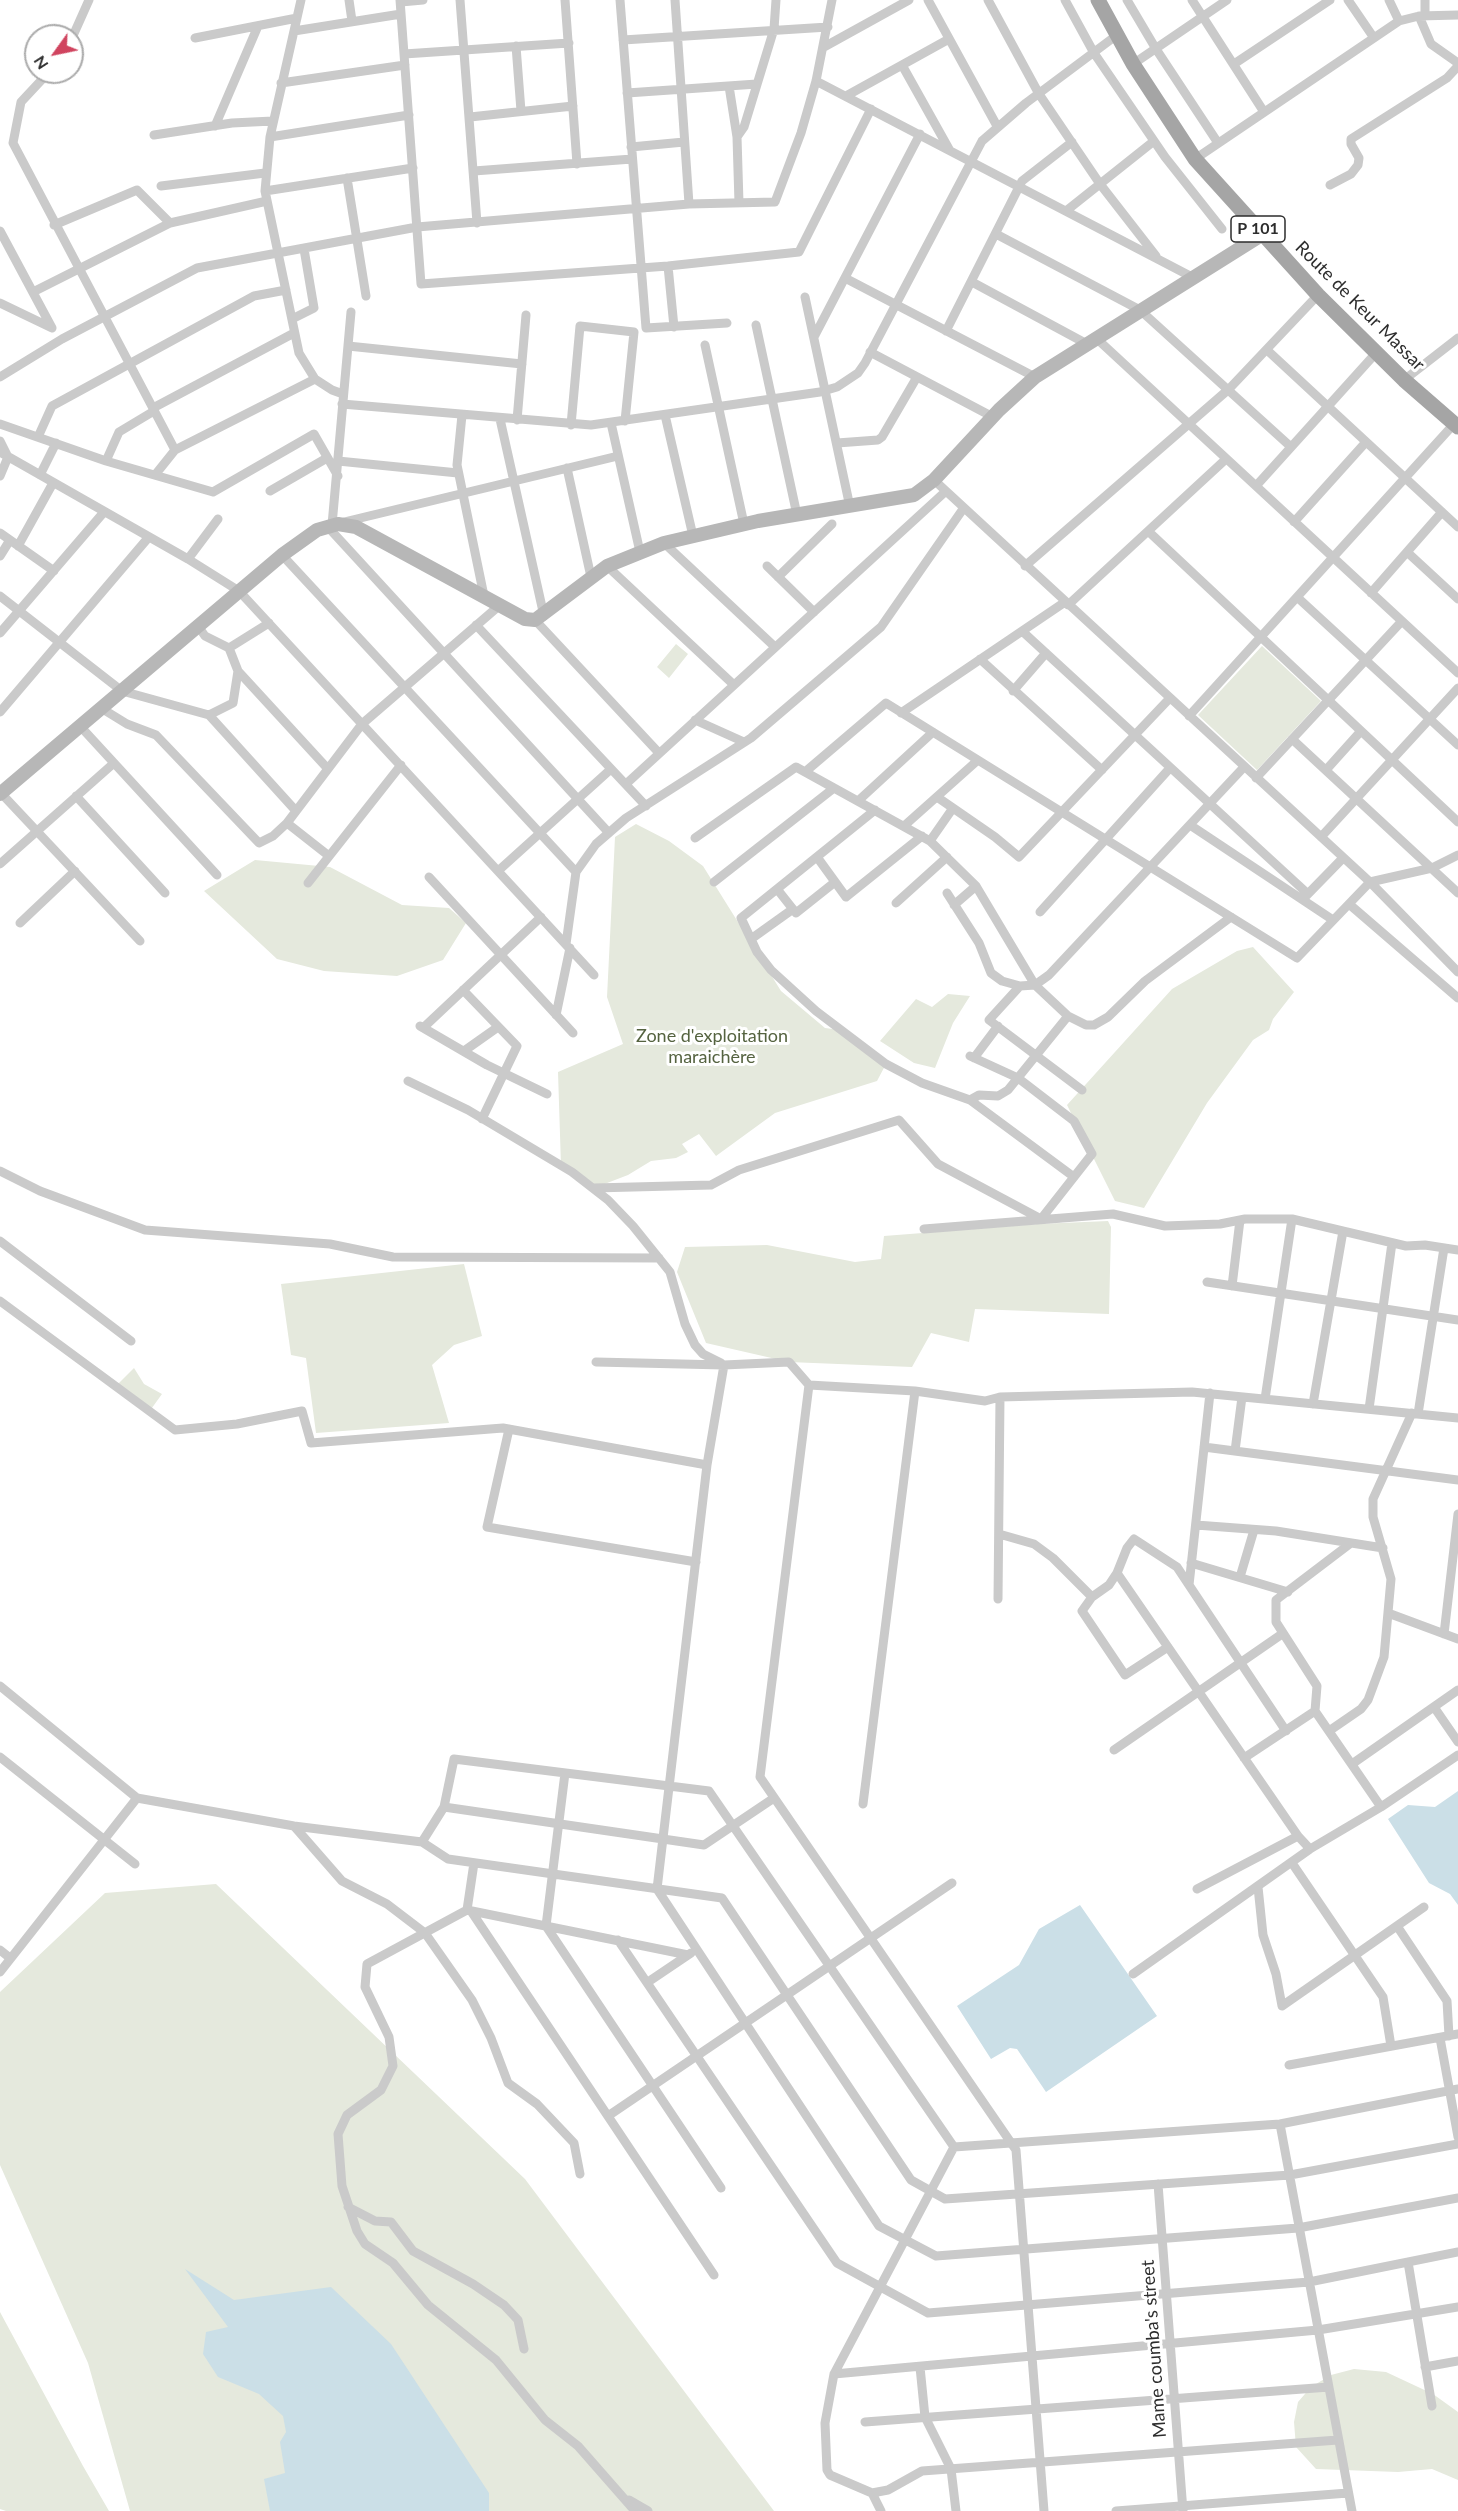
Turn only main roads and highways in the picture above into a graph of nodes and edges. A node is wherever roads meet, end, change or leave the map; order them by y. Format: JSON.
{"nodes":[{"id":1,"x":1098,"y":0,"type":"edge"},
{"id":2,"x":1456,"y":425,"type":"edge"}],
"edges":[{"from":1,"to":2,"type":"main road","name":"Route de Keur Massar","number":"P 101"}]}
